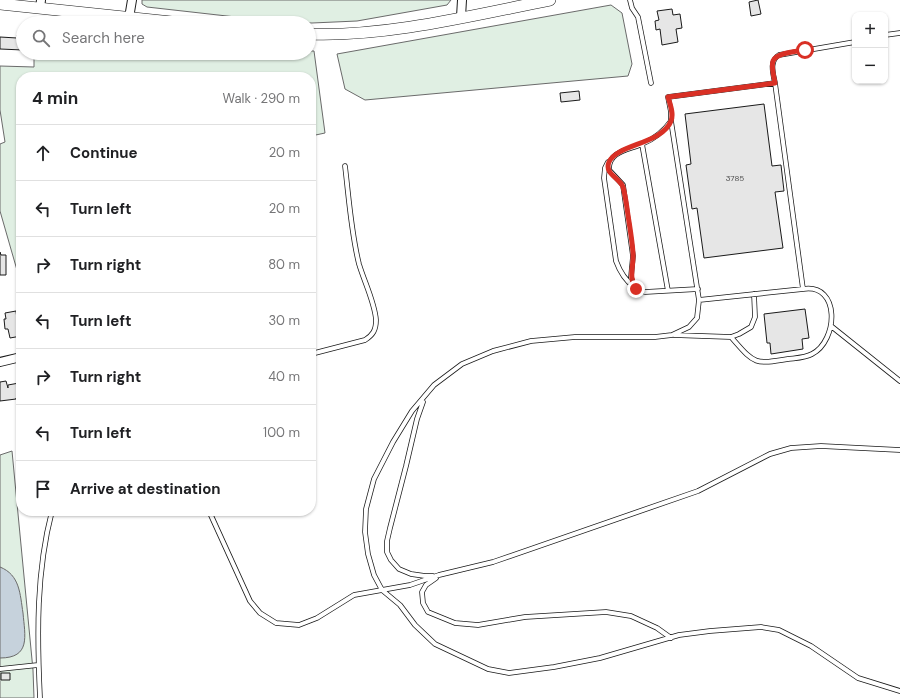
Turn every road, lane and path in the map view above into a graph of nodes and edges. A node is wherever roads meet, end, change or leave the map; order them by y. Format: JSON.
{"nodes":[{"id":1,"x":132,"y":0,"type":"edge"},
{"id":2,"x":462,"y":0,"type":"edge"},
{"id":3,"x":550,"y":0,"type":"edge"},
{"id":4,"x":630,"y":0,"type":"edge"},
{"id":5,"x":0,"y":4,"type":"edge"},
{"id":6,"x":40,"y":4,"type":"edge"},
{"id":7,"x":116,"y":16,"type":"edge"},
{"id":8,"x":129,"y":16,"type":"edge"},
{"id":9,"x":461,"y":17,"type":"junction"},
{"id":10,"x":900,"y":33,"type":"edge"},
{"id":11,"x":316,"y":34,"type":"edge"},
{"id":12,"x":888,"y":35,"type":"edge"},
{"id":13,"x":852,"y":43,"type":"edge"},
{"id":14,"x":651,"y":83,"type":"dead end"},
{"id":15,"x":775,"y":83,"type":"junction"},
{"id":16,"x":671,"y":121,"type":"junction"},
{"id":17,"x":642,"y":144,"type":"junction"},
{"id":18,"x":612,"y":158,"type":"junction"},
{"id":19,"x":345,"y":166,"type":"dead end"},
{"id":20,"x":803,"y":288,"type":"junction"},
{"id":21,"x":636,"y":289,"type":"junction"},
{"id":22,"x":698,"y":289,"type":"junction"},
{"id":23,"x":668,"y":291,"type":"junction"},
{"id":24,"x":754,"y":294,"type":"junction"},
{"id":25,"x":700,"y":300,"type":"junction"},
{"id":26,"x":832,"y":326,"type":"junction"},
{"id":27,"x":672,"y":335,"type":"junction"},
{"id":28,"x":731,"y":337,"type":"junction"},
{"id":29,"x":316,"y":353,"type":"edge"},
{"id":30,"x":16,"y":358,"type":"edge"},
{"id":31,"x":0,"y":362,"type":"edge"},
{"id":32,"x":900,"y":381,"type":"edge"},
{"id":33,"x":426,"y":395,"type":"junction"},
{"id":34,"x":900,"y":450,"type":"edge"},
{"id":35,"x":51,"y":516,"type":"edge"},
{"id":36,"x":211,"y":516,"type":"edge"},
{"id":37,"x":439,"y":576,"type":"junction"},
{"id":38,"x":382,"y":590,"type":"junction"},
{"id":39,"x":671,"y":638,"type":"junction"},
{"id":40,"x":38,"y":664,"type":"junction"},
{"id":41,"x":0,"y":669,"type":"edge"},
{"id":42,"x":900,"y":691,"type":"edge"},
{"id":43,"x":40,"y":698,"type":"edge"}],
"edges":[{"from":1,"to":8,"type":"street"},
{"from":2,"to":9,"type":"street"},
{"from":3,"to":9,"type":"main road"},
{"from":4,"to":14,"type":"lane"},
{"from":5,"to":6,"type":"main road"},
{"from":6,"to":7,"type":"main road"},
{"from":9,"to":11,"type":"main road"},
{"from":10,"to":12,"type":"lane"},
{"from":13,"to":15,"type":"lane"},
{"from":15,"to":16,"type":"lane"},
{"from":15,"to":20,"type":"lane"},
{"from":16,"to":17,"type":"lane"},
{"from":16,"to":22,"type":"lane"},
{"from":17,"to":18,"type":"lane"},
{"from":17,"to":23,"type":"lane"},
{"from":18,"to":21,"type":"lane"},
{"from":18,"to":21,"type":"lane"},
{"from":19,"to":29,"type":"lane"},
{"from":20,"to":24,"type":"lane"},
{"from":20,"to":26,"type":"lane"},
{"from":21,"to":23,"type":"lane"},
{"from":22,"to":23,"type":"lane"},
{"from":22,"to":25,"type":"lane"},
{"from":24,"to":25,"type":"lane"},
{"from":24,"to":28,"type":"lane"},
{"from":25,"to":27,"type":"lane"},
{"from":26,"to":28,"type":"lane"},
{"from":26,"to":32,"type":"lane"},
{"from":27,"to":28,"type":"lane"},
{"from":27,"to":33,"type":"lane"},
{"from":30,"to":31,"type":"street"},
{"from":33,"to":37,"type":"lane"},
{"from":33,"to":38,"type":"lane"},
{"from":34,"to":37,"type":"lane"},
{"from":35,"to":40,"type":"lane"},
{"from":36,"to":38,"type":"lane"},
{"from":37,"to":38,"type":"lane"},
{"from":37,"to":39,"type":"lane"},
{"from":38,"to":39,"type":"lane"},
{"from":39,"to":42,"type":"lane"},
{"from":40,"to":41,"type":"lane"},
{"from":40,"to":43,"type":"lane"}]}
